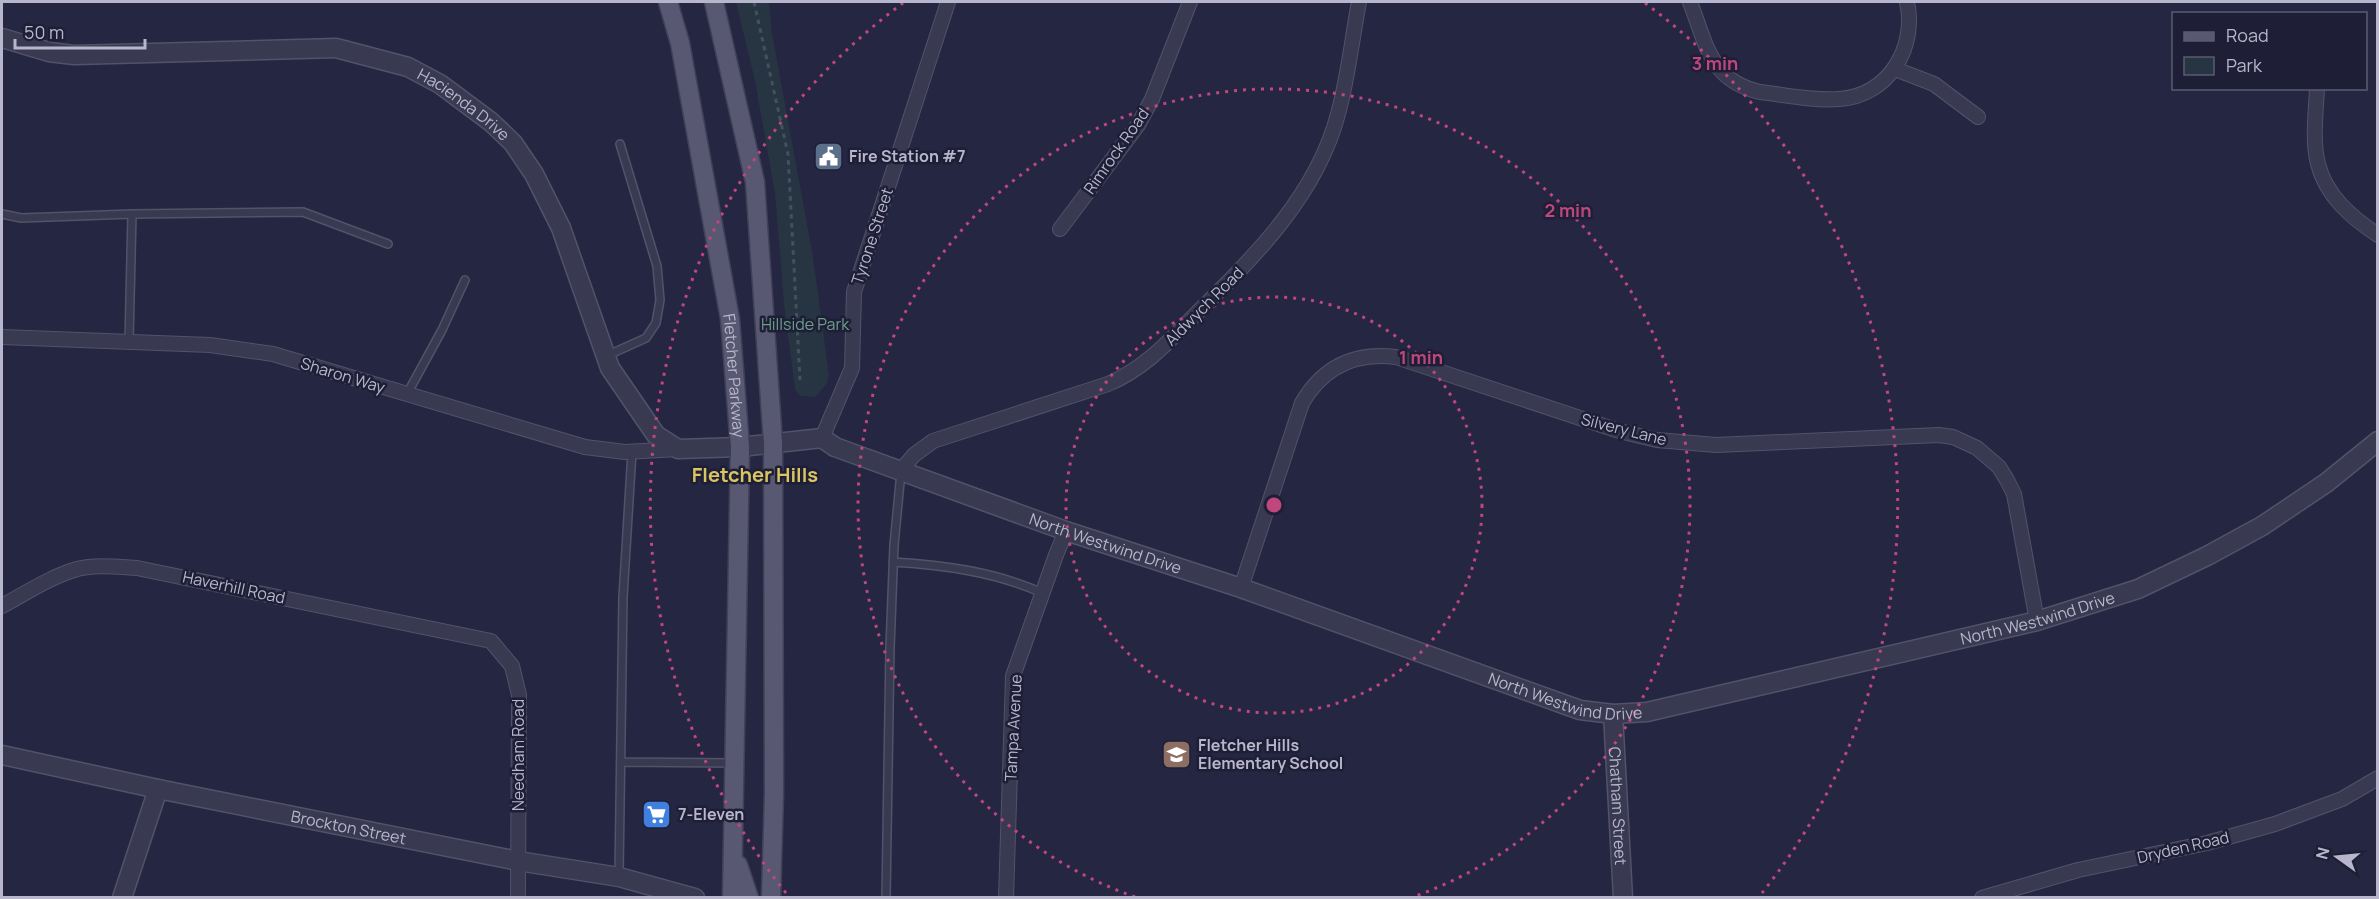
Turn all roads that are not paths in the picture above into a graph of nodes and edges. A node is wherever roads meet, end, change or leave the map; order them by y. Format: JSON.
{"nodes":[{"id":1,"x":668,"y":2,"type":"edge"},
{"id":2,"x":714,"y":2,"type":"edge"},
{"id":3,"x":948,"y":2,"type":"edge"},
{"id":4,"x":1190,"y":2,"type":"edge"},
{"id":5,"x":1359,"y":2,"type":"edge"},
{"id":6,"x":1690,"y":2,"type":"edge"},
{"id":7,"x":1906,"y":2,"type":"edge"},
{"id":8,"x":2,"y":38,"type":"edge"},
{"id":9,"x":1894,"y":69,"type":"junction"},
{"id":10,"x":2317,"y":90,"type":"edge"},
{"id":11,"x":1977,"y":117,"type":"dead end"},
{"id":12,"x":620,"y":144,"type":"dead end"},
{"id":13,"x":2,"y":214,"type":"edge"},
{"id":14,"x":132,"y":214,"type":"junction"},
{"id":15,"x":1060,"y":229,"type":"dead end"},
{"id":16,"x":2378,"y":235,"type":"edge"},
{"id":17,"x":388,"y":244,"type":"dead end"},
{"id":18,"x":465,"y":280,"type":"dead end"},
{"id":19,"x":2,"y":337,"type":"edge"},
{"id":20,"x":129,"y":342,"type":"junction"},
{"id":21,"x":606,"y":356,"type":"junction"},
{"id":22,"x":407,"y":394,"type":"junction"},
{"id":23,"x":822,"y":438,"type":"junction"},
{"id":24,"x":2378,"y":441,"type":"edge"},
{"id":25,"x":773,"y":443,"type":"junction"},
{"id":26,"x":740,"y":447,"type":"junction"},
{"id":27,"x":678,"y":449,"type":"junction"},
{"id":28,"x":632,"y":452,"type":"junction"},
{"id":29,"x":901,"y":470,"type":"junction"},
{"id":30,"x":1066,"y":531,"type":"junction"},
{"id":31,"x":893,"y":562,"type":"junction"},
{"id":32,"x":1241,"y":588,"type":"junction"},
{"id":33,"x":1043,"y":594,"type":"junction"},
{"id":34,"x":2,"y":606,"type":"edge"},
{"id":35,"x":2037,"y":621,"type":"junction"},
{"id":36,"x":472,"y":636,"type":"joint"},
{"id":37,"x":1613,"y":714,"type":"junction"},
{"id":38,"x":2,"y":755,"type":"edge"},
{"id":39,"x":621,"y":762,"type":"junction"},
{"id":40,"x":735,"y":763,"type":"junction"},
{"id":41,"x":2378,"y":778,"type":"edge"},
{"id":42,"x":158,"y":789,"type":"junction"},
{"id":43,"x":733,"y":846,"type":"junction"},
{"id":44,"x":518,"y":861,"type":"junction"},
{"id":45,"x":619,"y":877,"type":"junction"},
{"id":46,"x":122,"y":897,"type":"edge"},
{"id":47,"x":518,"y":897,"type":"edge"},
{"id":48,"x":695,"y":897,"type":"edge"},
{"id":49,"x":732,"y":897,"type":"edge"},
{"id":50,"x":749,"y":897,"type":"edge"},
{"id":51,"x":771,"y":897,"type":"edge"},
{"id":52,"x":886,"y":897,"type":"edge"},
{"id":53,"x":1006,"y":897,"type":"edge"},
{"id":54,"x":1623,"y":897,"type":"edge"},
{"id":55,"x":1982,"y":897,"type":"edge"}],
"edges":[{"from":1,"to":26,"type":"main road","name":"Fletcher Parkway"},
{"from":2,"to":25,"type":"main road","name":"Fletcher Parkway"},
{"from":3,"to":23,"type":"street","name":"Tyrone Street"},
{"from":4,"to":15,"type":"street","name":"Rimrock Road"},
{"from":5,"to":29,"type":"street","name":"Aldwych Road"},
{"from":6,"to":9,"type":"street"},
{"from":7,"to":9,"type":"street"},
{"from":8,"to":21,"type":"street","name":"Hacienda Drive"},
{"from":9,"to":11,"type":"street"},
{"from":10,"to":16,"type":"street"},
{"from":12,"to":21,"type":"lane"},
{"from":13,"to":14,"type":"lane"},
{"from":14,"to":17,"type":"lane"},
{"from":14,"to":20,"type":"lane"},
{"from":18,"to":22,"type":"lane"},
{"from":19,"to":20,"type":"street","name":"Sharon Way"},
{"from":20,"to":22,"type":"street","name":"Sharon Way"},
{"from":21,"to":27,"type":"street","name":"Hacienda Drive"},
{"from":22,"to":28,"type":"street","name":"Sharon Way"},
{"from":23,"to":25,"type":"street"},
{"from":23,"to":29,"type":"street","name":"North Westwind Drive"},
{"from":24,"to":35,"type":"street","name":"North Westwind Drive"},
{"from":25,"to":26,"type":"street"},
{"from":25,"to":51,"type":"main road","name":"Fletcher Parkway"},
{"from":26,"to":27,"type":"street"},
{"from":26,"to":40,"type":"main road","name":"Fletcher Parkway"},
{"from":27,"to":28,"type":"street","name":"Sharon Way"},
{"from":28,"to":39,"type":"lane"},
{"from":29,"to":30,"type":"street","name":"North Westwind Drive"},
{"from":29,"to":31,"type":"lane"},
{"from":30,"to":32,"type":"street","name":"North Westwind Drive"},
{"from":30,"to":33,"type":"street","name":"Tampa Avenue"},
{"from":31,"to":33,"type":"lane"},
{"from":31,"to":52,"type":"lane"},
{"from":32,"to":35,"type":"street","name":"Silvery Lane"},
{"from":32,"to":37,"type":"street","name":"North Westwind Drive"},
{"from":33,"to":53,"type":"street","name":"Tampa Avenue"},
{"from":34,"to":36,"type":"street","name":"Haverhill Road"},
{"from":35,"to":37,"type":"street","name":"North Westwind Drive"},
{"from":36,"to":44,"type":"street","name":"Needham Road"},
{"from":37,"to":54,"type":"street","name":"Chatham Street"},
{"from":38,"to":42,"type":"street","name":"Brockton Street"},
{"from":39,"to":40,"type":"lane"},
{"from":39,"to":45,"type":"lane"},
{"from":40,"to":43,"type":"main road","name":"Fletcher Parkway"},
{"from":41,"to":55,"type":"street","name":"Dryden Road"},
{"from":42,"to":44,"type":"street","name":"Brockton Street"},
{"from":42,"to":46,"type":"street"},
{"from":43,"to":49,"type":"main road","name":"Fletcher Parkway"},
{"from":43,"to":50,"type":"main road"},
{"from":44,"to":45,"type":"street","name":"Brockton Street"},
{"from":44,"to":47,"type":"street","name":"Needham Road"},
{"from":45,"to":48,"type":"street","name":"Brockton Street"}]}
